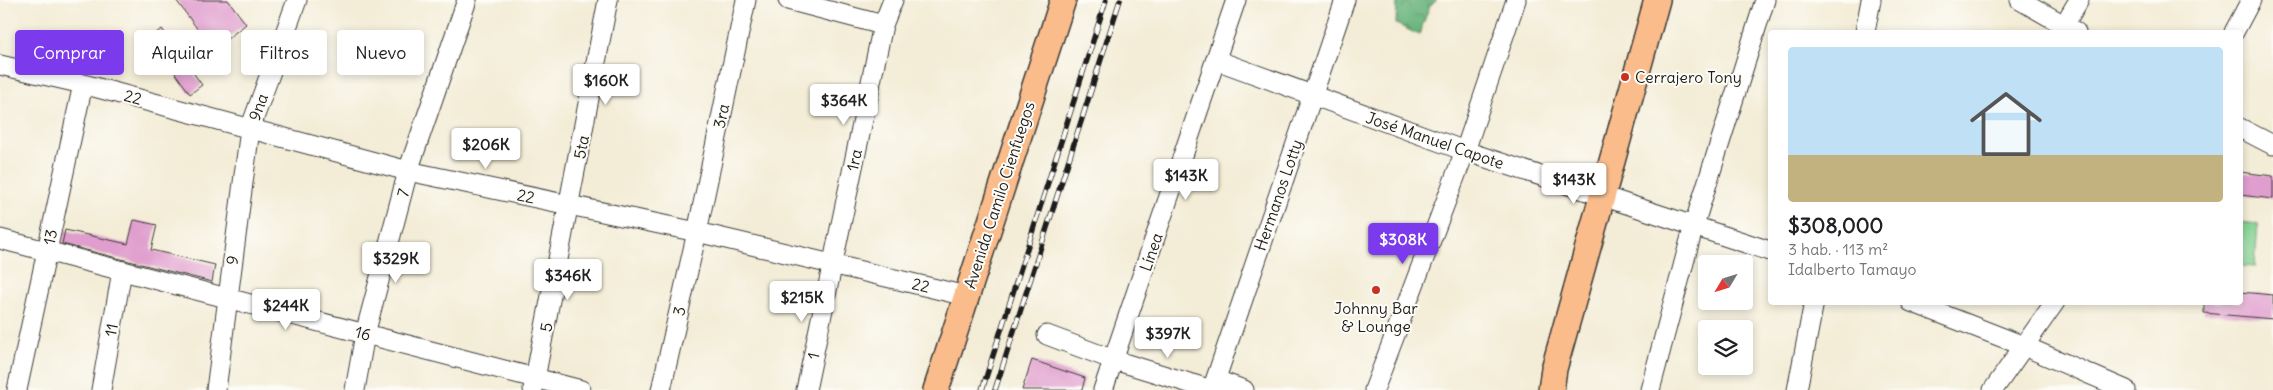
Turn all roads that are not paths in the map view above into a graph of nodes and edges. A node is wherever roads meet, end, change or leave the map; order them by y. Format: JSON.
{"nodes":[{"id":1,"x":297,"y":0,"type":"edge"},
{"id":2,"x":467,"y":0,"type":"edge"},
{"id":3,"x":608,"y":0,"type":"edge"},
{"id":4,"x":746,"y":0,"type":"edge"},
{"id":5,"x":788,"y":0,"type":"edge"},
{"id":6,"x":893,"y":0,"type":"edge"},
{"id":7,"x":1063,"y":0,"type":"edge"},
{"id":8,"x":1236,"y":0,"type":"edge"},
{"id":9,"x":1344,"y":0,"type":"edge"},
{"id":10,"x":1516,"y":0,"type":"edge"},
{"id":11,"x":1657,"y":0,"type":"edge"},
{"id":12,"x":1765,"y":0,"type":"edge"},
{"id":13,"x":1871,"y":0,"type":"edge"},
{"id":14,"x":2020,"y":0,"type":"edge"},
{"id":15,"x":2079,"y":0,"type":"edge"},
{"id":16,"x":2251,"y":0,"type":"edge"},
{"id":17,"x":883,"y":25,"type":"junction"},
{"id":18,"x":2070,"y":29,"type":"edge"},
{"id":19,"x":1865,"y":30,"type":"edge"},
{"id":20,"x":2235,"y":30,"type":"edge"},
{"id":21,"x":1216,"y":60,"type":"junction"},
{"id":22,"x":0,"y":66,"type":"edge"},
{"id":23,"x":83,"y":84,"type":"junction"},
{"id":24,"x":1311,"y":96,"type":"junction"},
{"id":25,"x":250,"y":129,"type":"junction"},
{"id":26,"x":2243,"y":130,"type":"edge"},
{"id":27,"x":2273,"y":145,"type":"edge"},
{"id":28,"x":1464,"y":151,"type":"junction"},
{"id":29,"x":408,"y":171,"type":"junction"},
{"id":30,"x":1601,"y":197,"type":"junction"},
{"id":31,"x":570,"y":206,"type":"junction"},
{"id":32,"x":1694,"y":225,"type":"junction"},
{"id":33,"x":697,"y":232,"type":"junction"},
{"id":34,"x":0,"y":239,"type":"edge"},
{"id":35,"x":1768,"y":250,"type":"edge"},
{"id":36,"x":47,"y":251,"type":"junction"},
{"id":37,"x":832,"y":263,"type":"junction"},
{"id":38,"x":122,"y":271,"type":"junction"},
{"id":39,"x":966,"y":296,"type":"junction"},
{"id":40,"x":226,"y":298,"type":"junction"},
{"id":41,"x":1813,"y":305,"type":"edge"},
{"id":42,"x":1919,"y":305,"type":"edge"},
{"id":43,"x":2054,"y":305,"type":"edge"},
{"id":44,"x":365,"y":334,"type":"junction"},
{"id":45,"x":1047,"y":335,"type":"dead end"},
{"id":46,"x":2024,"y":346,"type":"junction"},
{"id":47,"x":1114,"y":360,"type":"junction"},
{"id":48,"x":534,"y":384,"type":"edge"},
{"id":49,"x":1214,"y":385,"type":"edge"},
{"id":50,"x":17,"y":390,"type":"edge"},
{"id":51,"x":101,"y":390,"type":"edge"},
{"id":52,"x":216,"y":390,"type":"edge"},
{"id":53,"x":355,"y":390,"type":"edge"},
{"id":54,"x":581,"y":390,"type":"edge"},
{"id":55,"x":661,"y":390,"type":"edge"},
{"id":56,"x":806,"y":390,"type":"edge"},
{"id":57,"x":936,"y":390,"type":"edge"},
{"id":58,"x":1103,"y":390,"type":"edge"},
{"id":59,"x":1244,"y":390,"type":"edge"},
{"id":60,"x":1374,"y":390,"type":"edge"},
{"id":61,"x":1551,"y":390,"type":"edge"},
{"id":62,"x":1650,"y":390,"type":"edge"},
{"id":63,"x":1797,"y":390,"type":"edge"},
{"id":64,"x":1993,"y":390,"type":"edge"},
{"id":65,"x":2126,"y":390,"type":"edge"}],
"edges":[{"from":1,"to":25,"type":"street","name":"9na"},
{"from":2,"to":29,"type":"street","name":"7"},
{"from":3,"to":31,"type":"street","name":"5ta"},
{"from":4,"to":33,"type":"street","name":"3ra"},
{"from":5,"to":17,"type":"street"},
{"from":6,"to":17,"type":"street","name":"1ra"},
{"from":7,"to":39,"type":"main road","name":"Avenida Camilo Cienfuegos"},
{"from":8,"to":21,"type":"street","name":"Línea"},
{"from":9,"to":24,"type":"street","name":"Hermanos Lotty"},
{"from":10,"to":28,"type":"street"},
{"from":11,"to":30,"type":"main road"},
{"from":12,"to":32,"type":"street"},
{"from":13,"to":19,"type":"street"},
{"from":14,"to":18,"type":"street"},
{"from":15,"to":18,"type":"street"},
{"from":16,"to":20,"type":"street"},
{"from":17,"to":37,"type":"street","name":"1ra"},
{"from":21,"to":24,"type":"street","name":"José Manuel Capote"},
{"from":21,"to":47,"type":"street","name":"Línea"},
{"from":22,"to":23,"type":"street","name":"22"},
{"from":23,"to":25,"type":"street","name":"22"},
{"from":23,"to":36,"type":"street","name":"13"},
{"from":24,"to":28,"type":"street","name":"José Manuel Capote"},
{"from":24,"to":49,"type":"street","name":"Hermanos Lotty"},
{"from":25,"to":29,"type":"street","name":"22"},
{"from":25,"to":40,"type":"street","name":"9"},
{"from":26,"to":27,"type":"street"},
{"from":28,"to":30,"type":"street","name":"José Manuel Capote"},
{"from":28,"to":60,"type":"street"},
{"from":29,"to":31,"type":"street","name":"22"},
{"from":29,"to":44,"type":"street","name":"7"},
{"from":30,"to":32,"type":"street","name":"José Manuel Capote"},
{"from":30,"to":61,"type":"main road"},
{"from":31,"to":33,"type":"street","name":"22"},
{"from":31,"to":48,"type":"street","name":"5"},
{"from":32,"to":35,"type":"street","name":"José Manuel Capote"},
{"from":32,"to":62,"type":"street"},
{"from":33,"to":37,"type":"street","name":"22"},
{"from":33,"to":55,"type":"street","name":"3"},
{"from":34,"to":36,"type":"street","name":"16"},
{"from":36,"to":38,"type":"street","name":"16"},
{"from":36,"to":50,"type":"street","name":"13"},
{"from":37,"to":39,"type":"street","name":"22"},
{"from":37,"to":56,"type":"street","name":"1"},
{"from":38,"to":40,"type":"street","name":"16"},
{"from":38,"to":51,"type":"street","name":"11"},
{"from":39,"to":57,"type":"main road","name":"Avenida Camilo Cienfuegos"},
{"from":40,"to":44,"type":"street","name":"16"},
{"from":40,"to":52,"type":"street","name":"9"},
{"from":41,"to":63,"type":"street"},
{"from":42,"to":46,"type":"street"},
{"from":43,"to":46,"type":"street"},
{"from":44,"to":48,"type":"street","name":"16"},
{"from":44,"to":53,"type":"street","name":"7"},
{"from":45,"to":47,"type":"street"},
{"from":46,"to":64,"type":"street"},
{"from":46,"to":65,"type":"street"},
{"from":47,"to":49,"type":"street"},
{"from":47,"to":58,"type":"street","name":"Línea"},
{"from":48,"to":54,"type":"street","name":"16"},
{"from":49,"to":59,"type":"street"}]}
